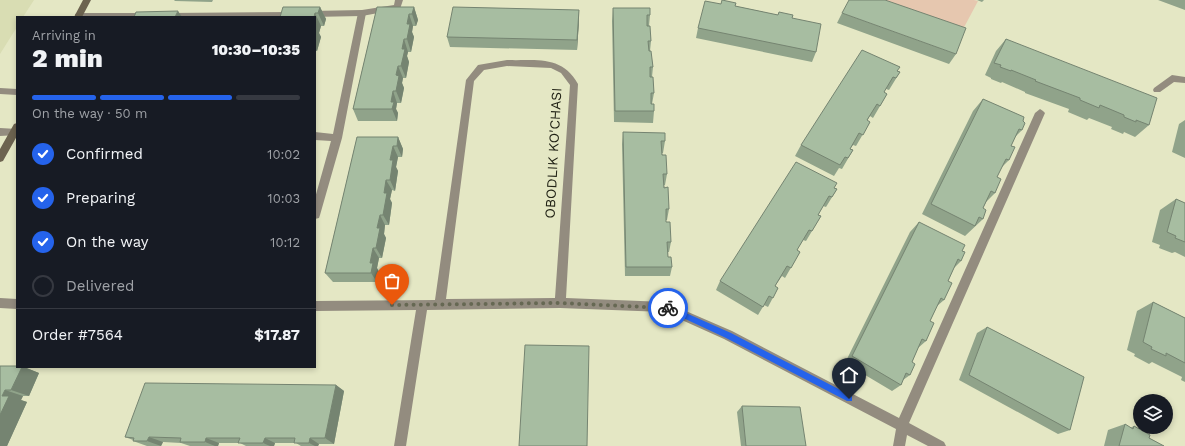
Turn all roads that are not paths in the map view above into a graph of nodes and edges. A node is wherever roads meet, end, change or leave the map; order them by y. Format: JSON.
{"nodes":[{"id":1,"x":87,"y":0,"type":"edge"},
{"id":2,"x":399,"y":0,"type":"edge"},
{"id":3,"x":362,"y":13,"type":"junction"},
{"id":4,"x":78,"y":16,"type":"edge"},
{"id":5,"x":264,"y":16,"type":"edge"},
{"id":6,"x":1185,"y":80,"type":"edge"},
{"id":7,"x":1157,"y":90,"type":"dead end"},
{"id":8,"x":0,"y":91,"type":"edge"},
{"id":9,"x":16,"y":92,"type":"edge"},
{"id":10,"x":1040,"y":113,"type":"dead end"},
{"id":11,"x":16,"y":130,"type":"edge"},
{"id":12,"x":0,"y":132,"type":"edge"},
{"id":13,"x":316,"y":136,"type":"edge"},
{"id":14,"x":337,"y":138,"type":"junction"},
{"id":15,"x":0,"y":158,"type":"edge"},
{"id":16,"x":316,"y":212,"type":"edge"},
{"id":17,"x":0,"y":303,"type":"edge"},
{"id":18,"x":560,"y":303,"type":"junction"},
{"id":19,"x":16,"y":304,"type":"edge"},
{"id":20,"x":440,"y":304,"type":"junction"},
{"id":21,"x":422,"y":305,"type":"junction"},
{"id":22,"x":316,"y":306,"type":"edge"},
{"id":23,"x":902,"y":426,"type":"junction"},
{"id":24,"x":400,"y":446,"type":"edge"},
{"id":25,"x":899,"y":446,"type":"edge"},
{"id":26,"x":940,"y":446,"type":"edge"}],
"edges":[{"from":1,"to":4,"type":"main road"},
{"from":2,"to":3,"type":"street"},
{"from":3,"to":5,"type":"street"},
{"from":3,"to":14,"type":"street"},
{"from":6,"to":7,"type":"street"},
{"from":8,"to":9,"type":"street"},
{"from":10,"to":23,"type":"street"},
{"from":11,"to":12,"type":"street"},
{"from":11,"to":15,"type":"main road"},
{"from":13,"to":14,"type":"street"},
{"from":14,"to":16,"type":"street"},
{"from":17,"to":19,"type":"street"},
{"from":18,"to":20,"type":"street"},
{"from":18,"to":20,"type":"street","name":"OBODLIK KO'CHASI"},
{"from":18,"to":23,"type":"street"},
{"from":20,"to":21,"type":"street"},
{"from":21,"to":22,"type":"street"},
{"from":21,"to":24,"type":"street"},
{"from":23,"to":25,"type":"street"},
{"from":23,"to":26,"type":"street"}]}
